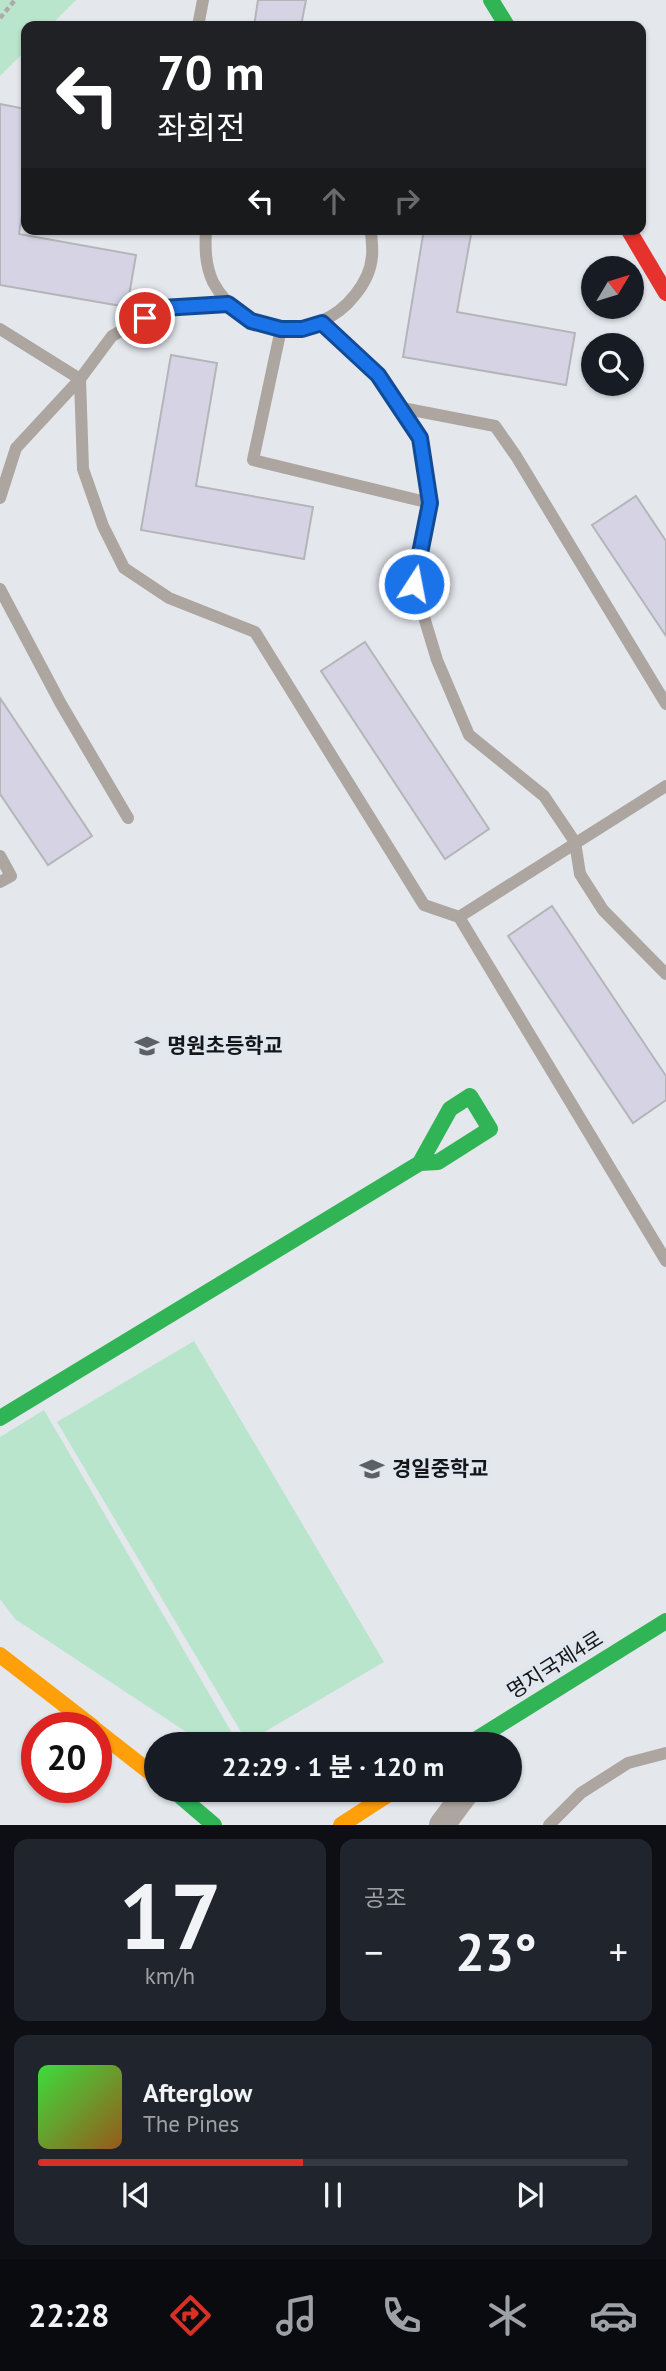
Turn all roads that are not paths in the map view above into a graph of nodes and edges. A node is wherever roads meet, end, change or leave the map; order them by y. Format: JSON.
{"nodes":[{"id":1,"x":203,"y":0,"type":"edge"},
{"id":2,"x":497,"y":2,"type":"edge"},
{"id":3,"x":199,"y":21,"type":"edge"},
{"id":4,"x":505,"y":21,"type":"edge"},
{"id":5,"x":206,"y":235,"type":"edge"},
{"id":6,"x":371,"y":235,"type":"edge"},
{"id":7,"x":632,"y":235,"type":"edge"},
{"id":8,"x":666,"y":293,"type":"edge"},
{"id":9,"x":228,"y":304,"type":"junction"},
{"id":10,"x":322,"y":323,"type":"junction"},
{"id":11,"x":0,"y":329,"type":"edge"},
{"id":12,"x":281,"y":329,"type":"junction"},
{"id":13,"x":80,"y":379,"type":"junction"},
{"id":14,"x":402,"y":408,"type":"junction"},
{"id":15,"x":0,"y":498,"type":"edge"},
{"id":16,"x":430,"y":503,"type":"junction"},
{"id":17,"x":0,"y":589,"type":"edge"},
{"id":18,"x":666,"y":704,"type":"edge"},
{"id":19,"x":666,"y":786,"type":"edge"},
{"id":20,"x":128,"y":818,"type":"dead end"},
{"id":21,"x":575,"y":842,"type":"junction"},
{"id":22,"x":0,"y":856,"type":"edge"},
{"id":23,"x":0,"y":882,"type":"edge"},
{"id":24,"x":458,"y":918,"type":"junction"},
{"id":25,"x":666,"y":974,"type":"edge"},
{"id":26,"x":420,"y":1163,"type":"junction"},
{"id":27,"x":666,"y":1261,"type":"edge"},
{"id":28,"x":0,"y":1418,"type":"edge"},
{"id":29,"x":666,"y":1622,"type":"edge"},
{"id":30,"x":0,"y":1655,"type":"edge"},
{"id":31,"x":538,"y":1699,"type":"junction"},
{"id":32,"x":72,"y":1712,"type":"edge"},
{"id":33,"x":487,"y":1732,"type":"edge"},
{"id":34,"x":513,"y":1732,"type":"edge"},
{"id":35,"x":112,"y":1743,"type":"edge"},
{"id":36,"x":666,"y":1753,"type":"edge"},
{"id":37,"x":144,"y":1768,"type":"edge"},
{"id":38,"x":187,"y":1802,"type":"edge"},
{"id":39,"x":376,"y":1802,"type":"edge"},
{"id":40,"x":459,"y":1802,"type":"edge"},
{"id":41,"x":214,"y":1825,"type":"edge"},
{"id":42,"x":341,"y":1825,"type":"edge"},
{"id":43,"x":442,"y":1825,"type":"edge"},
{"id":44,"x":549,"y":1825,"type":"edge"}],
"edges":[{"from":1,"to":3,"type":"lane"},
{"from":2,"to":4,"type":"street"},
{"from":5,"to":9,"type":"lane"},
{"from":6,"to":10,"type":"lane"},
{"from":7,"to":8,"type":"street"},
{"from":9,"to":12,"type":"lane"},
{"from":9,"to":13,"type":"lane"},
{"from":10,"to":12,"type":"lane"},
{"from":10,"to":14,"type":"lane"},
{"from":11,"to":13,"type":"lane"},
{"from":12,"to":16,"type":"lane"},
{"from":13,"to":15,"type":"lane"},
{"from":13,"to":24,"type":"lane"},
{"from":14,"to":16,"type":"lane"},
{"from":14,"to":18,"type":"lane"},
{"from":16,"to":21,"type":"lane"},
{"from":17,"to":20,"type":"lane"},
{"from":19,"to":21,"type":"lane"},
{"from":21,"to":24,"type":"lane"},
{"from":21,"to":25,"type":"lane"},
{"from":22,"to":23,"type":"lane"},
{"from":24,"to":27,"type":"lane"},
{"from":26,"to":26,"type":"street"},
{"from":26,"to":28,"type":"street"},
{"from":29,"to":31,"type":"street","name":"명지국제4로"},
{"from":30,"to":32,"type":"street"},
{"from":31,"to":33,"type":"street","name":"명지국제4로"},
{"from":31,"to":34,"type":"street"},
{"from":35,"to":37,"type":"street"},
{"from":36,"to":44,"type":"lane"},
{"from":38,"to":41,"type":"street"},
{"from":39,"to":42,"type":"street"},
{"from":40,"to":43,"type":"street"}]}
